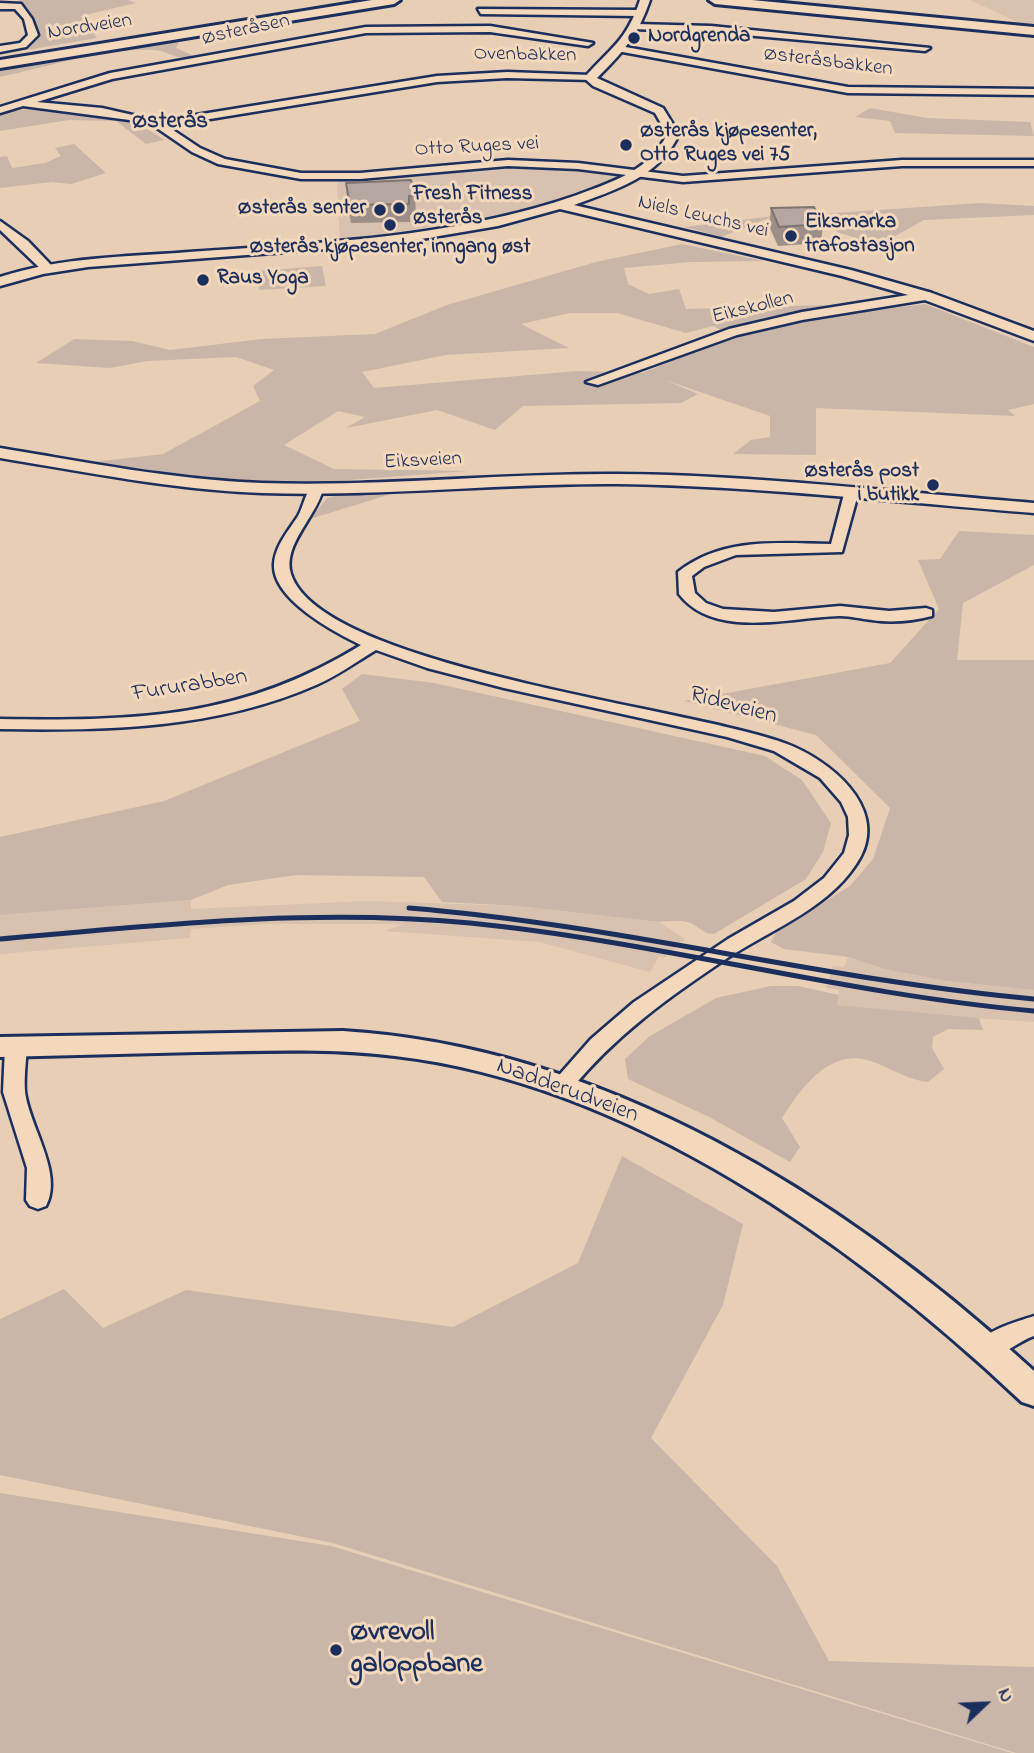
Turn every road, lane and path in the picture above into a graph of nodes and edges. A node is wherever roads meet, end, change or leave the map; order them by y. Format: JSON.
{"nodes":[{"id":1,"x":394,"y":0,"type":"edge"},
{"id":2,"x":645,"y":0,"type":"edge"},
{"id":3,"x":715,"y":0,"type":"edge"},
{"id":4,"x":0,"y":6,"type":"edge"},
{"id":5,"x":481,"y":11,"type":"dead end"},
{"id":6,"x":639,"y":13,"type":"junction"},
{"id":7,"x":636,"y":27,"type":"junction"},
{"id":8,"x":1034,"y":31,"type":"edge"},
{"id":9,"x":588,"y":43,"type":"dead end"},
{"id":10,"x":925,"y":48,"type":"dead end"},
{"id":11,"x":0,"y":49,"type":"edge"},
{"id":12,"x":620,"y":50,"type":"junction"},
{"id":13,"x":0,"y":64,"type":"edge"},
{"id":14,"x":590,"y":78,"type":"junction"},
{"id":15,"x":1034,"y":92,"type":"edge"},
{"id":16,"x":20,"y":103,"type":"junction"},
{"id":17,"x":0,"y":110,"type":"edge"},
{"id":18,"x":158,"y":124,"type":"junction"},
{"id":19,"x":1034,"y":163,"type":"edge"},
{"id":20,"x":635,"y":175,"type":"junction"},
{"id":21,"x":562,"y":206,"type":"junction"},
{"id":22,"x":0,"y":224,"type":"edge"},
{"id":23,"x":48,"y":269,"type":"junction"},
{"id":24,"x":0,"y":282,"type":"edge"},
{"id":25,"x":927,"y":296,"type":"junction"},
{"id":26,"x":1034,"y":336,"type":"edge"},
{"id":27,"x":593,"y":382,"type":"dead end"},
{"id":28,"x":0,"y":453,"type":"edge"},
{"id":29,"x":317,"y":489,"type":"junction"},
{"id":30,"x":851,"y":494,"type":"junction"},
{"id":31,"x":1034,"y":508,"type":"edge"},
{"id":32,"x":926,"y":613,"type":"dead end"},
{"id":33,"x":373,"y":644,"type":"junction"},
{"id":34,"x":0,"y":724,"type":"edge"},
{"id":35,"x":8,"y":1047,"type":"edge"},
{"id":36,"x":562,"y":1086,"type":"junction"},
{"id":37,"x":38,"y":1200,"type":"dead end"},
{"id":38,"x":1034,"y":1326,"type":"edge"},
{"id":39,"x":987,"y":1348,"type":"junction"},
{"id":40,"x":1034,"y":1392,"type":"edge"}],
"edges":[{"from":1,"to":13,"type":"main road","name":"Nordveien"},
{"from":2,"to":6,"type":"street"},
{"from":3,"to":8,"type":"main road"},
{"from":4,"to":11,"type":"street"},
{"from":5,"to":6,"type":"street"},
{"from":6,"to":7,"type":"street"},
{"from":7,"to":10,"type":"street"},
{"from":7,"to":12,"type":"street"},
{"from":9,"to":16,"type":"street","name":"Østeråsen"},
{"from":12,"to":14,"type":"street"},
{"from":12,"to":15,"type":"street","name":"Østeråsbakken"},
{"from":14,"to":18,"type":"street","name":"Ovenbakken"},
{"from":14,"to":20,"type":"street","name":"Ovenbakken"},
{"from":16,"to":17,"type":"street","name":"Østeråsen"},
{"from":16,"to":18,"type":"street","name":"Otto Ruges vei"},
{"from":18,"to":20,"type":"street","name":"Otto Ruges vei"},
{"from":19,"to":20,"type":"street","name":"Otto Ruges vei"},
{"from":20,"to":21,"type":"street","name":"Ovenbakken"},
{"from":21,"to":23,"type":"street","name":"Ovenbakken"},
{"from":21,"to":25,"type":"street","name":"Niels Leuchs vei"},
{"from":22,"to":23,"type":"street"},
{"from":23,"to":24,"type":"street","name":"Ovenbakken"},
{"from":25,"to":26,"type":"street","name":"Niels Leuchs vei"},
{"from":25,"to":27,"type":"street","name":"Eikskollen"},
{"from":28,"to":29,"type":"street","name":"Eiksveien"},
{"from":29,"to":30,"type":"street","name":"Eiksveien"},
{"from":29,"to":33,"type":"street","name":"Rideveien"},
{"from":30,"to":31,"type":"street","name":"Eiksveien"},
{"from":30,"to":32,"type":"street"},
{"from":33,"to":34,"type":"street","name":"Fururabben"},
{"from":33,"to":36,"type":"street","name":"Rideveien"},
{"from":35,"to":36,"type":"main road","name":"Nadderudveien"},
{"from":35,"to":37,"type":"street","name":"Nadderudveien"},
{"from":36,"to":39,"type":"main road","name":"Nadderudveien"},
{"from":38,"to":39,"type":"street"},
{"from":39,"to":40,"type":"main road","name":"Nadderudveien"}]}
